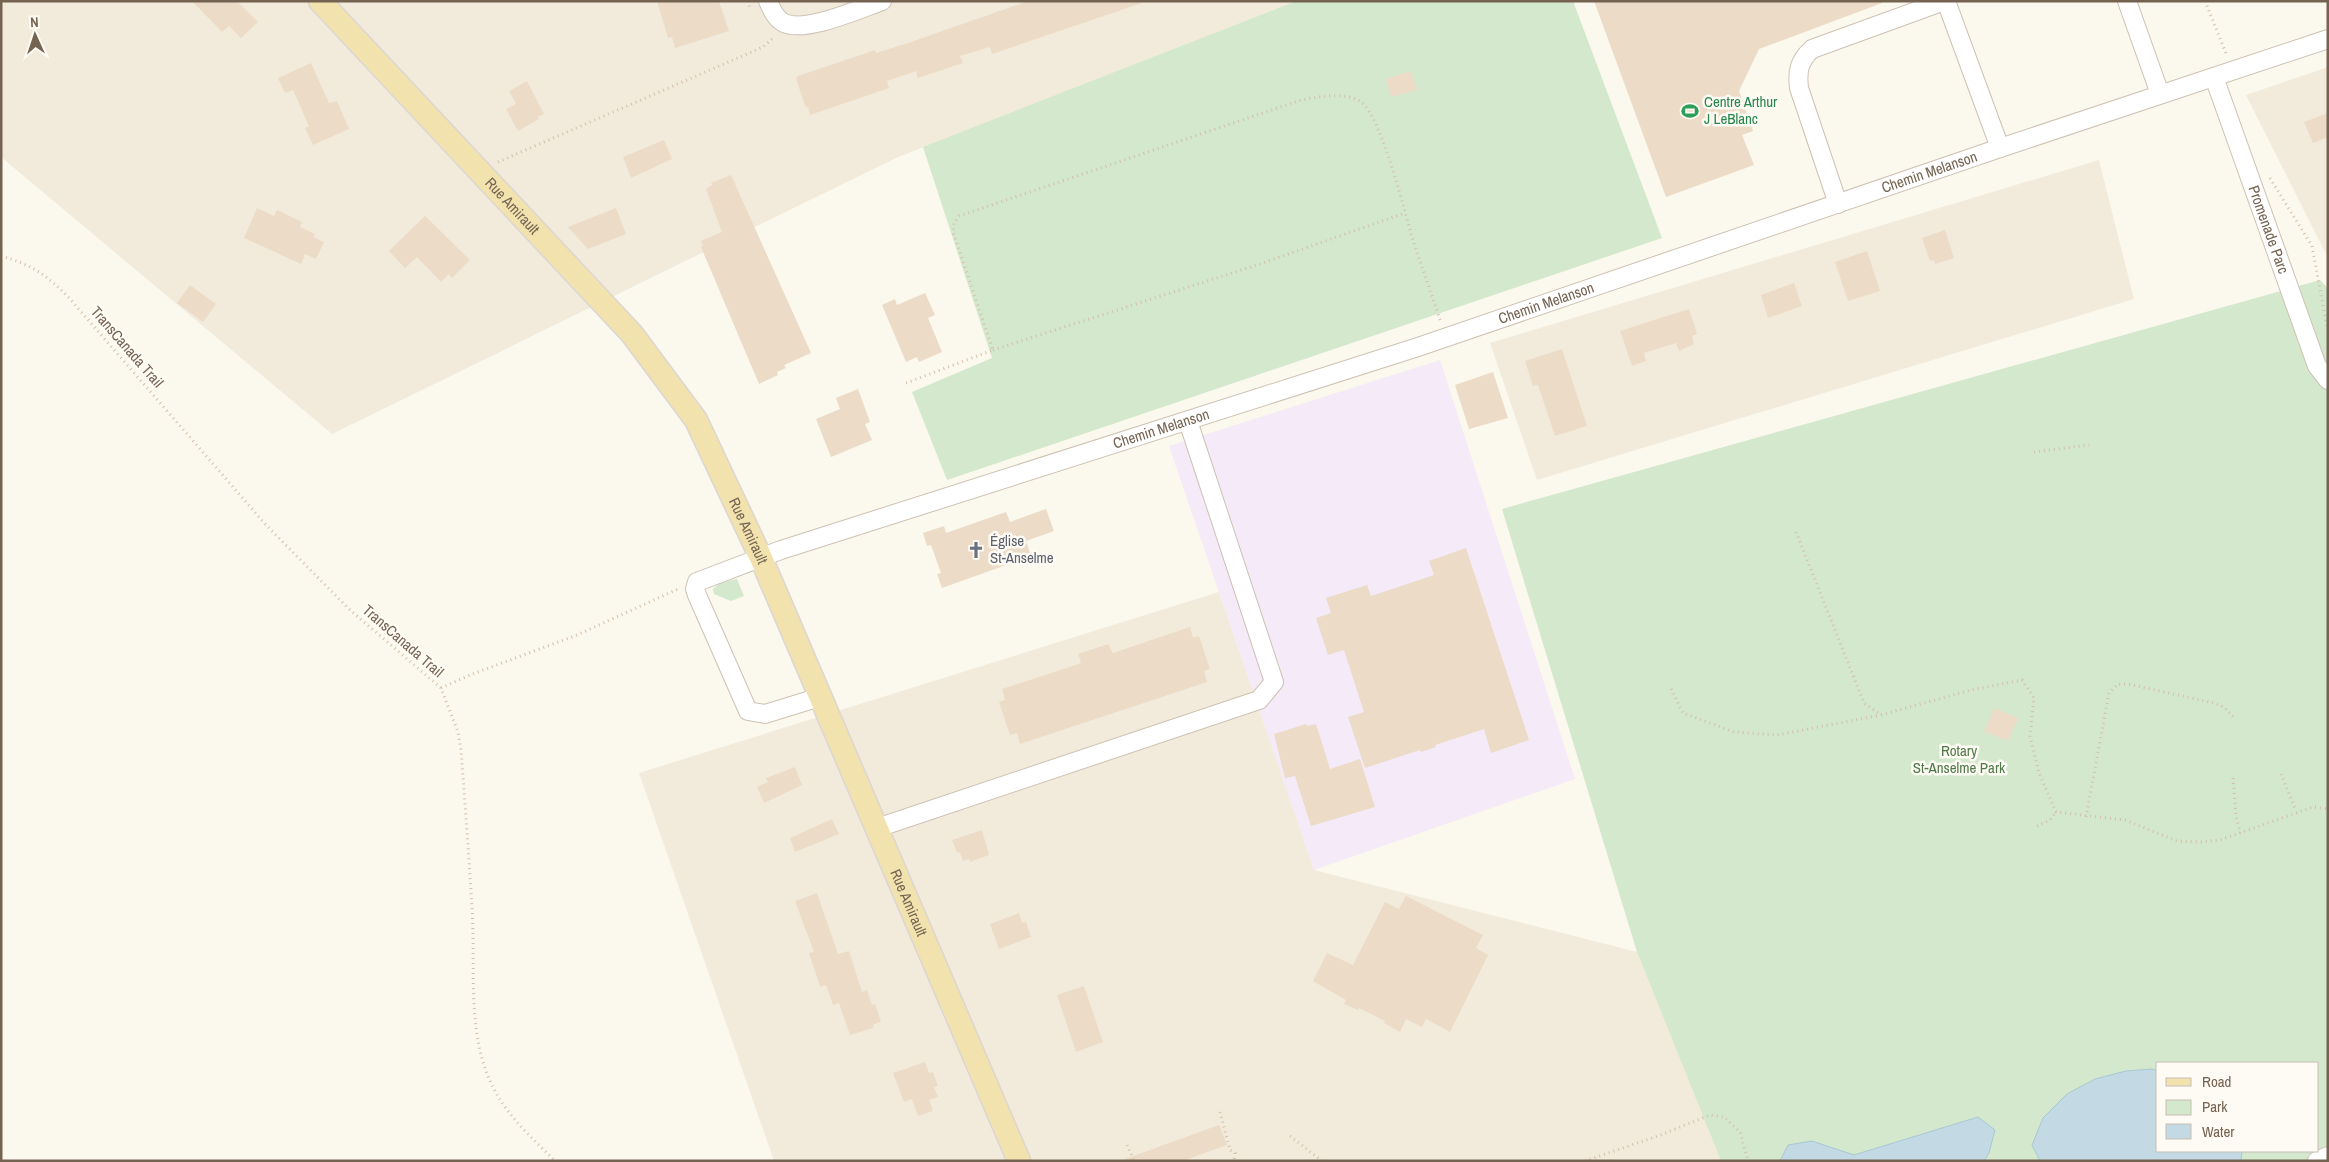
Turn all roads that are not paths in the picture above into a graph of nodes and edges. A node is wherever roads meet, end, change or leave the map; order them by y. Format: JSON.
{"nodes":[{"id":1,"x":320,"y":1,"type":"edge"},
{"id":2,"x":768,"y":1,"type":"edge"},
{"id":3,"x":882,"y":1,"type":"edge"},
{"id":4,"x":1945,"y":1,"type":"edge"},
{"id":5,"x":2126,"y":1,"type":"edge"},
{"id":6,"x":2328,"y":39,"type":"edge"},
{"id":7,"x":2214,"y":77,"type":"junction"},
{"id":8,"x":2160,"y":94,"type":"junction"},
{"id":9,"x":2000,"y":148,"type":"junction"},
{"id":10,"x":1838,"y":204,"type":"junction"},
{"id":11,"x":2328,"y":380,"type":"edge"},
{"id":12,"x":1188,"y":421,"type":"junction"},
{"id":13,"x":760,"y":558,"type":"junction"},
{"id":14,"x":820,"y":697,"type":"junction"},
{"id":15,"x":877,"y":828,"type":"junction"},
{"id":16,"x":2328,"y":1156,"type":"edge"},
{"id":17,"x":1019,"y":1161,"type":"edge"},
{"id":18,"x":2317,"y":1161,"type":"edge"}],
"edges":[{"from":1,"to":13,"type":"main road","name":"Rue Amirault"},
{"from":2,"to":3,"type":"street"},
{"from":4,"to":9,"type":"street"},
{"from":4,"to":10,"type":"street"},
{"from":5,"to":8,"type":"street"},
{"from":6,"to":7,"type":"street","name":"Chemin Melanson"},
{"from":7,"to":8,"type":"street","name":"Chemin Melanson"},
{"from":7,"to":11,"type":"street","name":"Promenade Parc"},
{"from":8,"to":9,"type":"street","name":"Chemin Melanson"},
{"from":9,"to":10,"type":"street","name":"Chemin Melanson"},
{"from":10,"to":12,"type":"street","name":"Chemin Melanson"},
{"from":12,"to":13,"type":"street","name":"Chemin Melanson"},
{"from":12,"to":15,"type":"street"},
{"from":13,"to":14,"type":"main road","name":"Rue Amirault"},
{"from":13,"to":14,"type":"street","name":"Chemin Melanson"},
{"from":14,"to":15,"type":"main road","name":"Rue Amirault"},
{"from":15,"to":17,"type":"main road","name":"Rue Amirault"},
{"from":16,"to":18,"type":"street"}]}
